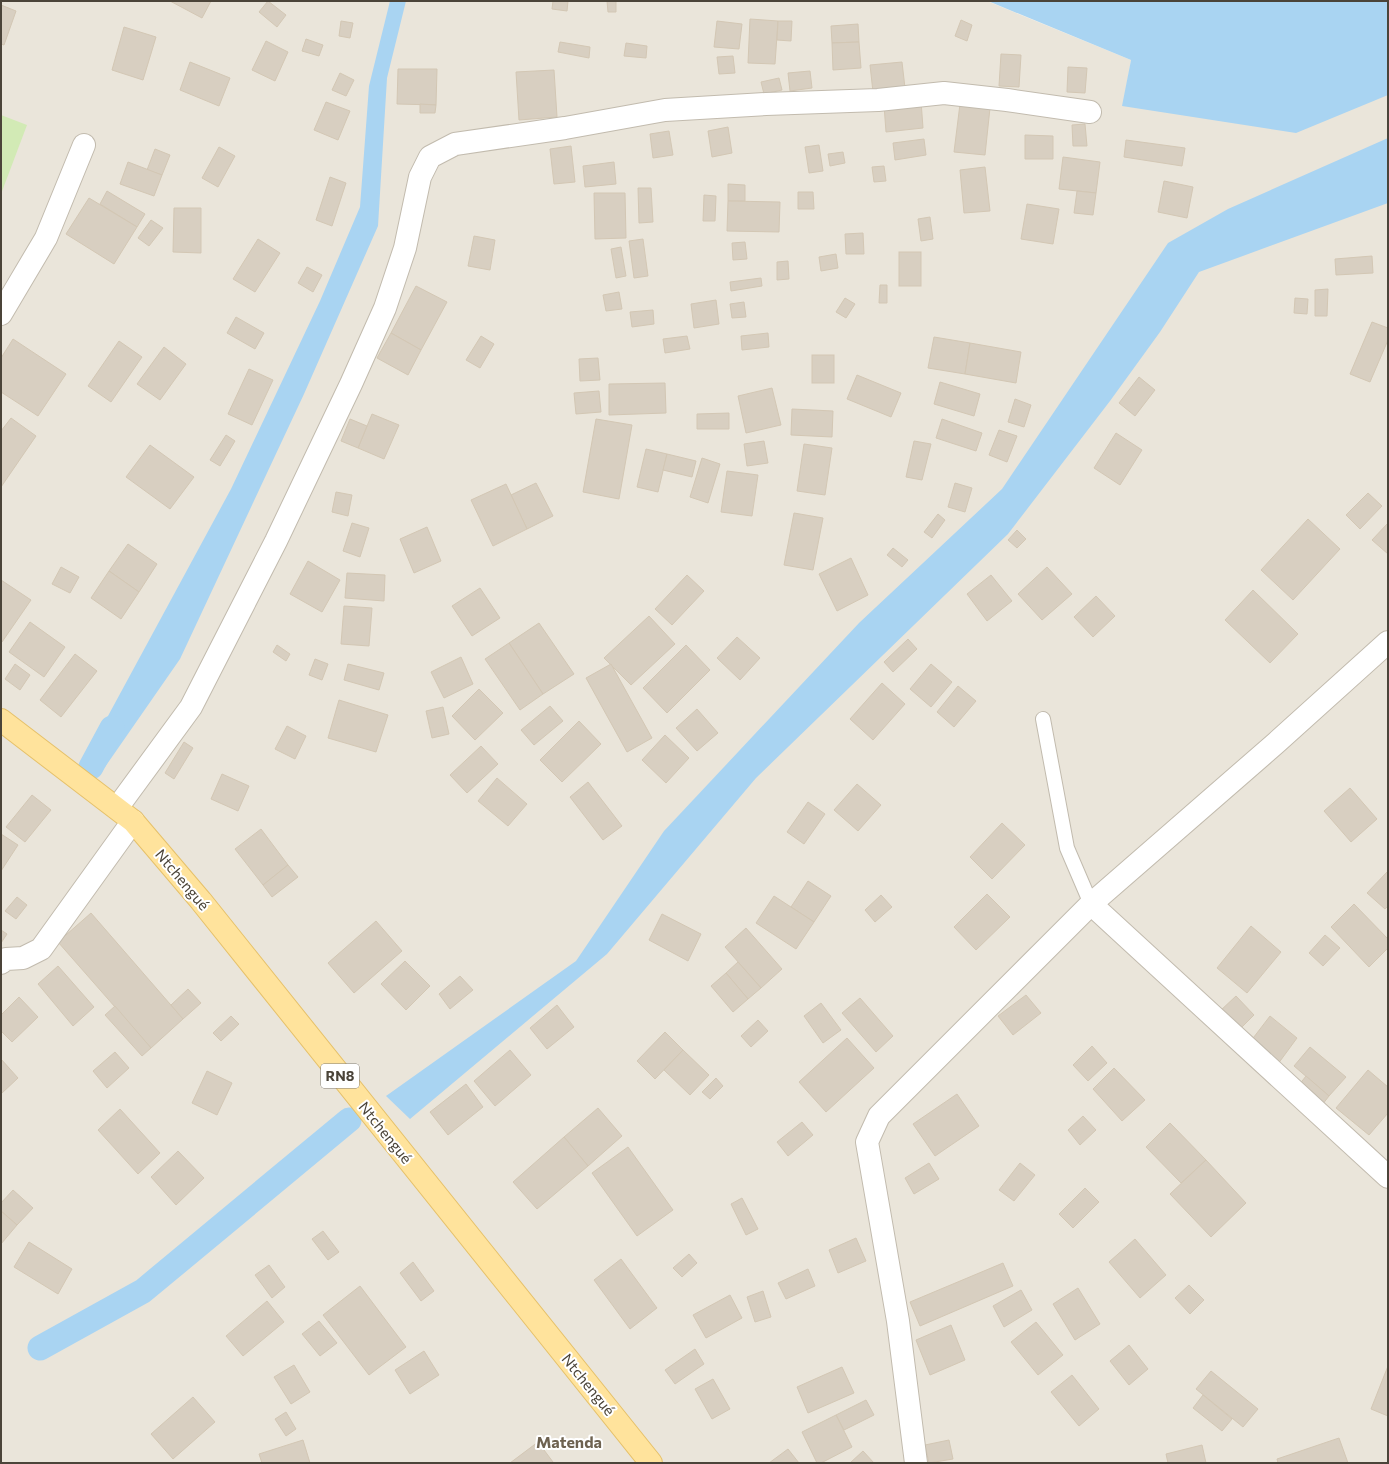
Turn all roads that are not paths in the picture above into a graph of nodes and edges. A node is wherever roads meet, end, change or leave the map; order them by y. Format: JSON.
{"nodes":[{"id":1,"x":1090,"y":112,"type":"dead end"},
{"id":2,"x":84,"y":145,"type":"dead end"},
{"id":3,"x":1,"y":314,"type":"edge"},
{"id":4,"x":1388,"y":642,"type":"edge"},
{"id":5,"x":1043,"y":719,"type":"dead end"},
{"id":6,"x":1,"y":720,"type":"edge"},
{"id":7,"x":125,"y":815,"type":"junction"},
{"id":8,"x":1091,"y":904,"type":"junction"},
{"id":9,"x":1,"y":963,"type":"edge"},
{"id":10,"x":1388,"y":1177,"type":"edge"},
{"id":11,"x":650,"y":1463,"type":"edge"},
{"id":12,"x":916,"y":1463,"type":"edge"}],
"edges":[{"from":1,"to":7,"type":"street"},
{"from":2,"to":3,"type":"street"},
{"from":4,"to":8,"type":"street"},
{"from":5,"to":8,"type":"lane"},
{"from":6,"to":7,"type":"main road","name":"Ntchengué","number":"RN8"},
{"from":7,"to":9,"type":"street"},
{"from":7,"to":11,"type":"main road","name":"Ntchengué","number":"RN8"},
{"from":8,"to":10,"type":"street"},
{"from":8,"to":12,"type":"street"}]}
